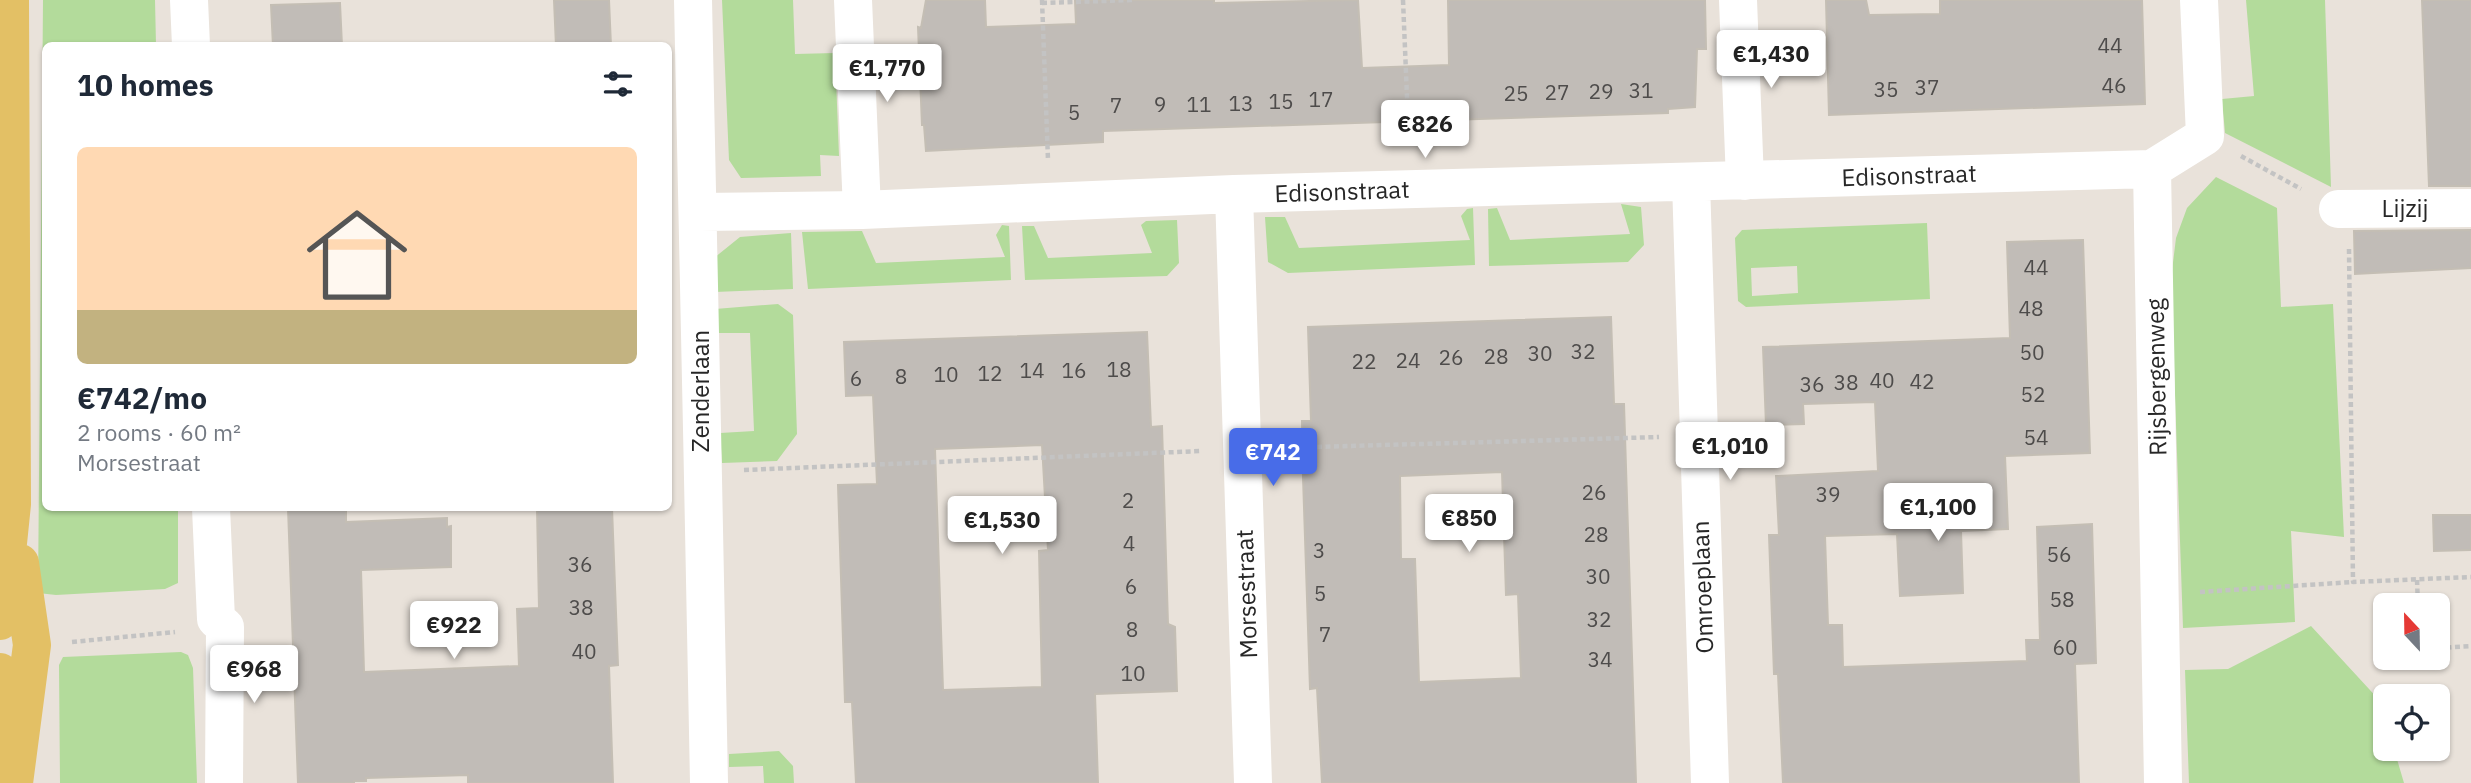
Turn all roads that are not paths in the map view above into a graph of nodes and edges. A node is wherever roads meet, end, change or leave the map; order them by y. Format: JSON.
{"nodes":[{"id":1,"x":10,"y":0,"type":"edge"},
{"id":2,"x":189,"y":0,"type":"edge"},
{"id":3,"x":693,"y":0,"type":"edge"},
{"id":4,"x":853,"y":0,"type":"edge"},
{"id":5,"x":1738,"y":0,"type":"edge"},
{"id":6,"x":2199,"y":0,"type":"edge"},
{"id":7,"x":191,"y":42,"type":"edge"},
{"id":8,"x":683,"y":147,"type":"edge"},
{"id":9,"x":2152,"y":169,"type":"junction"},
{"id":10,"x":1745,"y":181,"type":"junction"},
{"id":11,"x":1690,"y":182,"type":"junction"},
{"id":12,"x":1234,"y":194,"type":"junction"},
{"id":13,"x":2471,"y":208,"type":"edge"},
{"id":14,"x":2343,"y":209,"type":"road end"},
{"id":15,"x":862,"y":210,"type":"junction"},
{"id":16,"x":700,"y":212,"type":"junction"},
{"id":17,"x":12,"y":504,"type":"junction"},
{"id":18,"x":211,"y":511,"type":"edge"},
{"id":19,"x":0,"y":621,"type":"edge"},
{"id":20,"x":0,"y":672,"type":"edge"},
{"id":21,"x":13,"y":783,"type":"edge"},
{"id":22,"x":224,"y":783,"type":"edge"},
{"id":23,"x":709,"y":783,"type":"edge"},
{"id":24,"x":1253,"y":783,"type":"edge"},
{"id":25,"x":1710,"y":783,"type":"edge"},
{"id":26,"x":2163,"y":783,"type":"edge"}],
"edges":[{"from":1,"to":17,"type":"main road"},
{"from":2,"to":7,"type":"street"},
{"from":3,"to":8,"type":"street","name":"Zenderlaan"},
{"from":4,"to":15,"type":"street"},
{"from":5,"to":10,"type":"street"},
{"from":6,"to":9,"type":"street"},
{"from":8,"to":16,"type":"street","name":"Zenderlaan"},
{"from":9,"to":10,"type":"street","name":"Edisonstraat"},
{"from":9,"to":26,"type":"street","name":"Rijsbergenweg"},
{"from":10,"to":11,"type":"street","name":"Edisonstraat"},
{"from":11,"to":12,"type":"street","name":"Edisonstraat"},
{"from":11,"to":25,"type":"street","name":"Omroeplaan"},
{"from":12,"to":15,"type":"street","name":"Edisonstraat"},
{"from":12,"to":24,"type":"street","name":"Morsestraat"},
{"from":13,"to":14,"type":"street","name":"Lijzij"},
{"from":15,"to":16,"type":"street","name":"Edisonstraat"},
{"from":16,"to":23,"type":"street","name":"Zenderlaan"},
{"from":17,"to":19,"type":"main road"},
{"from":17,"to":21,"type":"main road"},
{"from":18,"to":22,"type":"street"},
{"from":20,"to":21,"type":"main road"}]}
